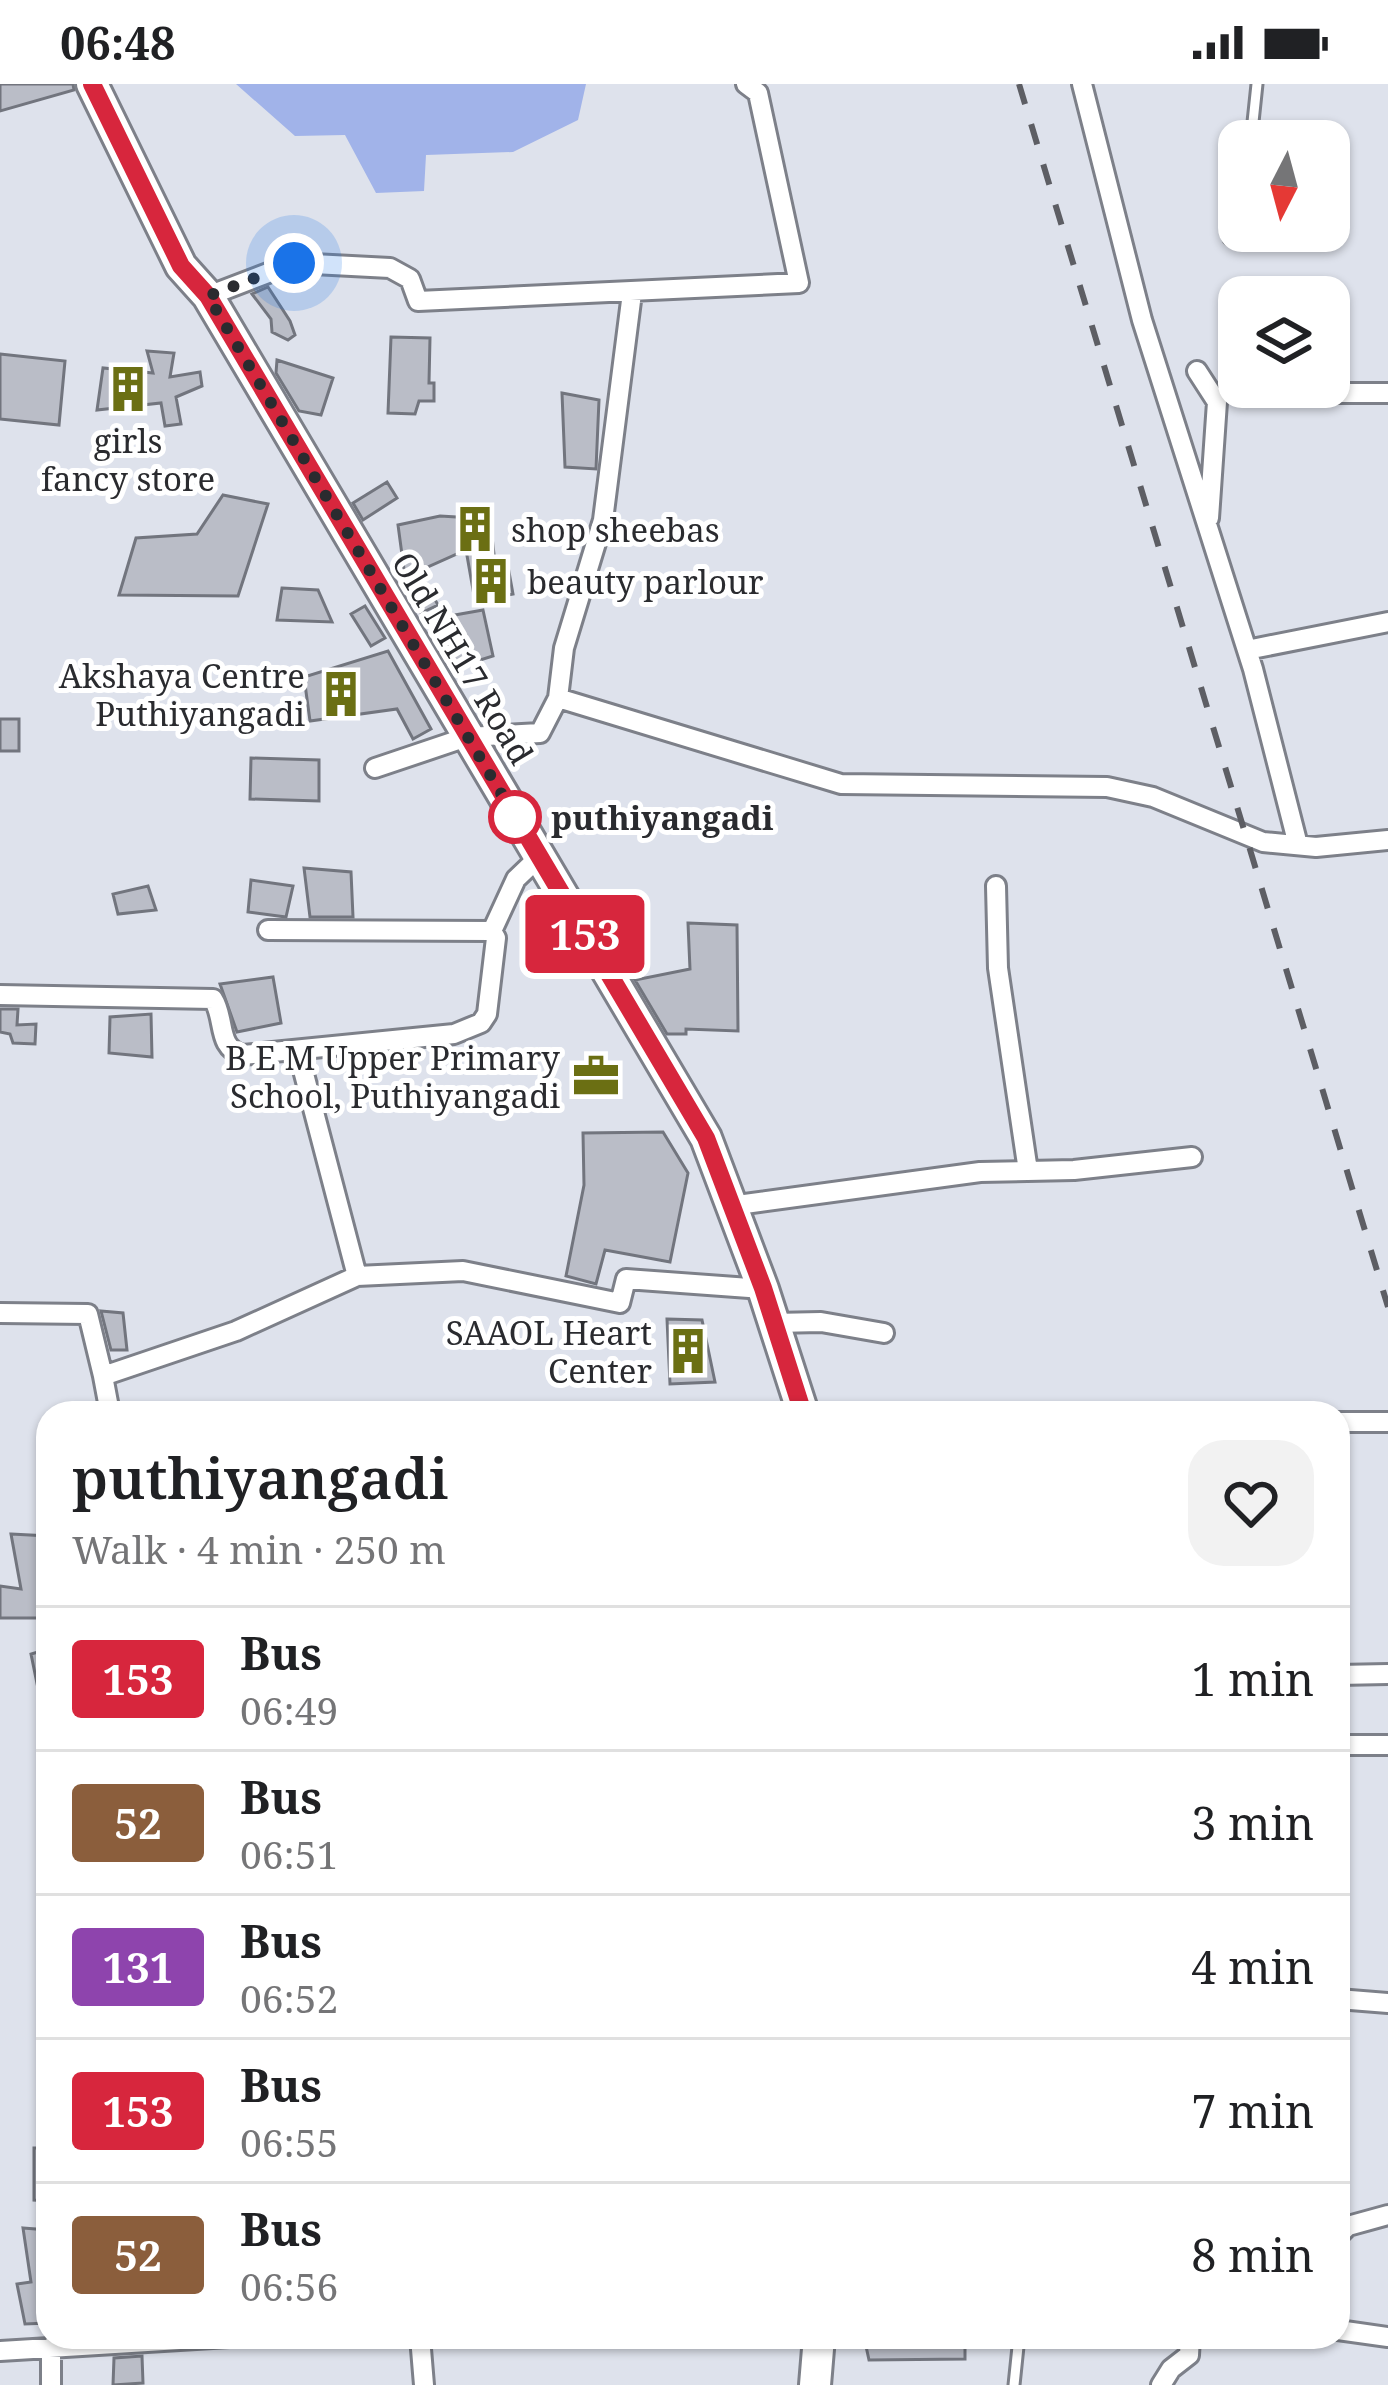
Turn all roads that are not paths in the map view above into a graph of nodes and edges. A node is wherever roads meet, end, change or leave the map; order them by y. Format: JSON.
{"nodes":[{"id":1,"x":92,"y":84,"type":"edge"},
{"id":2,"x":1082,"y":84,"type":"edge"},
{"id":3,"x":1256,"y":84,"type":"edge"},
{"id":4,"x":757,"y":87,"type":"edge"},
{"id":5,"x":1253,"y":120,"type":"edge"},
{"id":6,"x":632,"y":292,"type":"junction"},
{"id":7,"x":208,"y":296,"type":"junction"},
{"id":8,"x":1197,"y":371,"type":"dead end"},
{"id":9,"x":1350,"y":393,"type":"edge"},
{"id":10,"x":1388,"y":393,"type":"edge"},
{"id":11,"x":1209,"y":529,"type":"junction"},
{"id":12,"x":1388,"y":622,"type":"edge"},
{"id":13,"x":1247,"y":650,"type":"junction"},
{"id":14,"x":558,"y":698,"type":"junction"},
{"id":15,"x":467,"y":737,"type":"junction"},
{"id":16,"x":375,"y":768,"type":"dead end"},
{"id":17,"x":1388,"y":840,"type":"edge"},
{"id":18,"x":1298,"y":845,"type":"junction"},
{"id":19,"x":539,"y":857,"type":"junction"},
{"id":20,"x":996,"y":886,"type":"dead end"},
{"id":21,"x":268,"y":930,"type":"dead end"},
{"id":22,"x":492,"y":931,"type":"junction"},
{"id":23,"x":0,"y":995,"type":"edge"},
{"id":24,"x":298,"y":1051,"type":"junction"},
{"id":25,"x":1192,"y":1157,"type":"dead end"},
{"id":26,"x":1028,"y":1171,"type":"junction"},
{"id":27,"x":730,"y":1206,"type":"junction"},
{"id":28,"x":356,"y":1276,"type":"junction"},
{"id":29,"x":763,"y":1288,"type":"junction"},
{"id":30,"x":0,"y":1313,"type":"edge"},
{"id":31,"x":774,"y":1323,"type":"junction"},
{"id":32,"x":884,"y":1333,"type":"dead end"},
{"id":33,"x":103,"y":1376,"type":"junction"},
{"id":34,"x":108,"y":1401,"type":"edge"},
{"id":35,"x":799,"y":1401,"type":"edge"},
{"id":36,"x":1350,"y":1422,"type":"edge"},
{"id":37,"x":1388,"y":1422,"type":"edge"},
{"id":38,"x":1388,"y":1673,"type":"edge"},
{"id":39,"x":1350,"y":1675,"type":"edge"},
{"id":40,"x":1350,"y":1745,"type":"edge"},
{"id":41,"x":1388,"y":1745,"type":"edge"},
{"id":42,"x":1350,"y":2000,"type":"edge"},
{"id":43,"x":1388,"y":2003,"type":"edge"},
{"id":44,"x":1388,"y":2216,"type":"edge"},
{"id":45,"x":1350,"y":2226,"type":"edge"},
{"id":46,"x":1350,"y":2332,"type":"edge"},
{"id":47,"x":1388,"y":2337,"type":"edge"},
{"id":48,"x":36,"y":2348,"type":"edge"},
{"id":49,"x":51,"y":2349,"type":"edge"},
{"id":50,"x":421,"y":2349,"type":"edge"},
{"id":51,"x":818,"y":2349,"type":"edge"},
{"id":52,"x":1017,"y":2349,"type":"edge"},
{"id":53,"x":1189,"y":2349,"type":"edge"},
{"id":54,"x":0,"y":2351,"type":"edge"},
{"id":55,"x":51,"y":2385,"type":"edge"},
{"id":56,"x":424,"y":2385,"type":"edge"},
{"id":57,"x":815,"y":2385,"type":"edge"},
{"id":58,"x":1013,"y":2385,"type":"edge"},
{"id":59,"x":1161,"y":2385,"type":"edge"}],
"edges":[{"from":1,"to":7,"type":"main road","name":"Old NH17 Road"},
{"from":2,"to":11,"type":"street"},
{"from":3,"to":5,"type":"lane"},
{"from":4,"to":6,"type":"street"},
{"from":6,"to":7,"type":"street"},
{"from":6,"to":14,"type":"street"},
{"from":7,"to":15,"type":"main road","name":"Old NH17 Road"},
{"from":8,"to":11,"type":"street"},
{"from":9,"to":10,"type":"street"},
{"from":11,"to":13,"type":"street"},
{"from":12,"to":13,"type":"street"},
{"from":13,"to":18,"type":"street"},
{"from":14,"to":15,"type":"street"},
{"from":14,"to":18,"type":"street"},
{"from":15,"to":16,"type":"street"},
{"from":15,"to":19,"type":"main road","name":"Old NH17 Road"},
{"from":17,"to":18,"type":"street"},
{"from":19,"to":22,"type":"street"},
{"from":19,"to":27,"type":"main road","name":"Old NH17 Road"},
{"from":20,"to":26,"type":"street"},
{"from":21,"to":22,"type":"street"},
{"from":22,"to":24,"type":"street"},
{"from":23,"to":24,"type":"street"},
{"from":24,"to":28,"type":"street"},
{"from":25,"to":26,"type":"street"},
{"from":26,"to":27,"type":"street"},
{"from":27,"to":29,"type":"main road","name":"Old NH17 Road"},
{"from":28,"to":29,"type":"street"},
{"from":28,"to":33,"type":"street"},
{"from":29,"to":31,"type":"main road","name":"Old NH17 Road"},
{"from":30,"to":33,"type":"street"},
{"from":31,"to":32,"type":"street"},
{"from":31,"to":35,"type":"main road","name":"Old NH17 Road"},
{"from":33,"to":34,"type":"street"},
{"from":36,"to":37,"type":"street"},
{"from":38,"to":39,"type":"street"},
{"from":40,"to":41,"type":"street"},
{"from":42,"to":43,"type":"street"},
{"from":44,"to":45,"type":"street"},
{"from":46,"to":47,"type":"street"},
{"from":48,"to":54,"type":"street"},
{"from":49,"to":55,"type":"street"},
{"from":50,"to":56,"type":"street"},
{"from":51,"to":57,"type":"main road"},
{"from":52,"to":58,"type":"lane"},
{"from":53,"to":59,"type":"street"}]}
